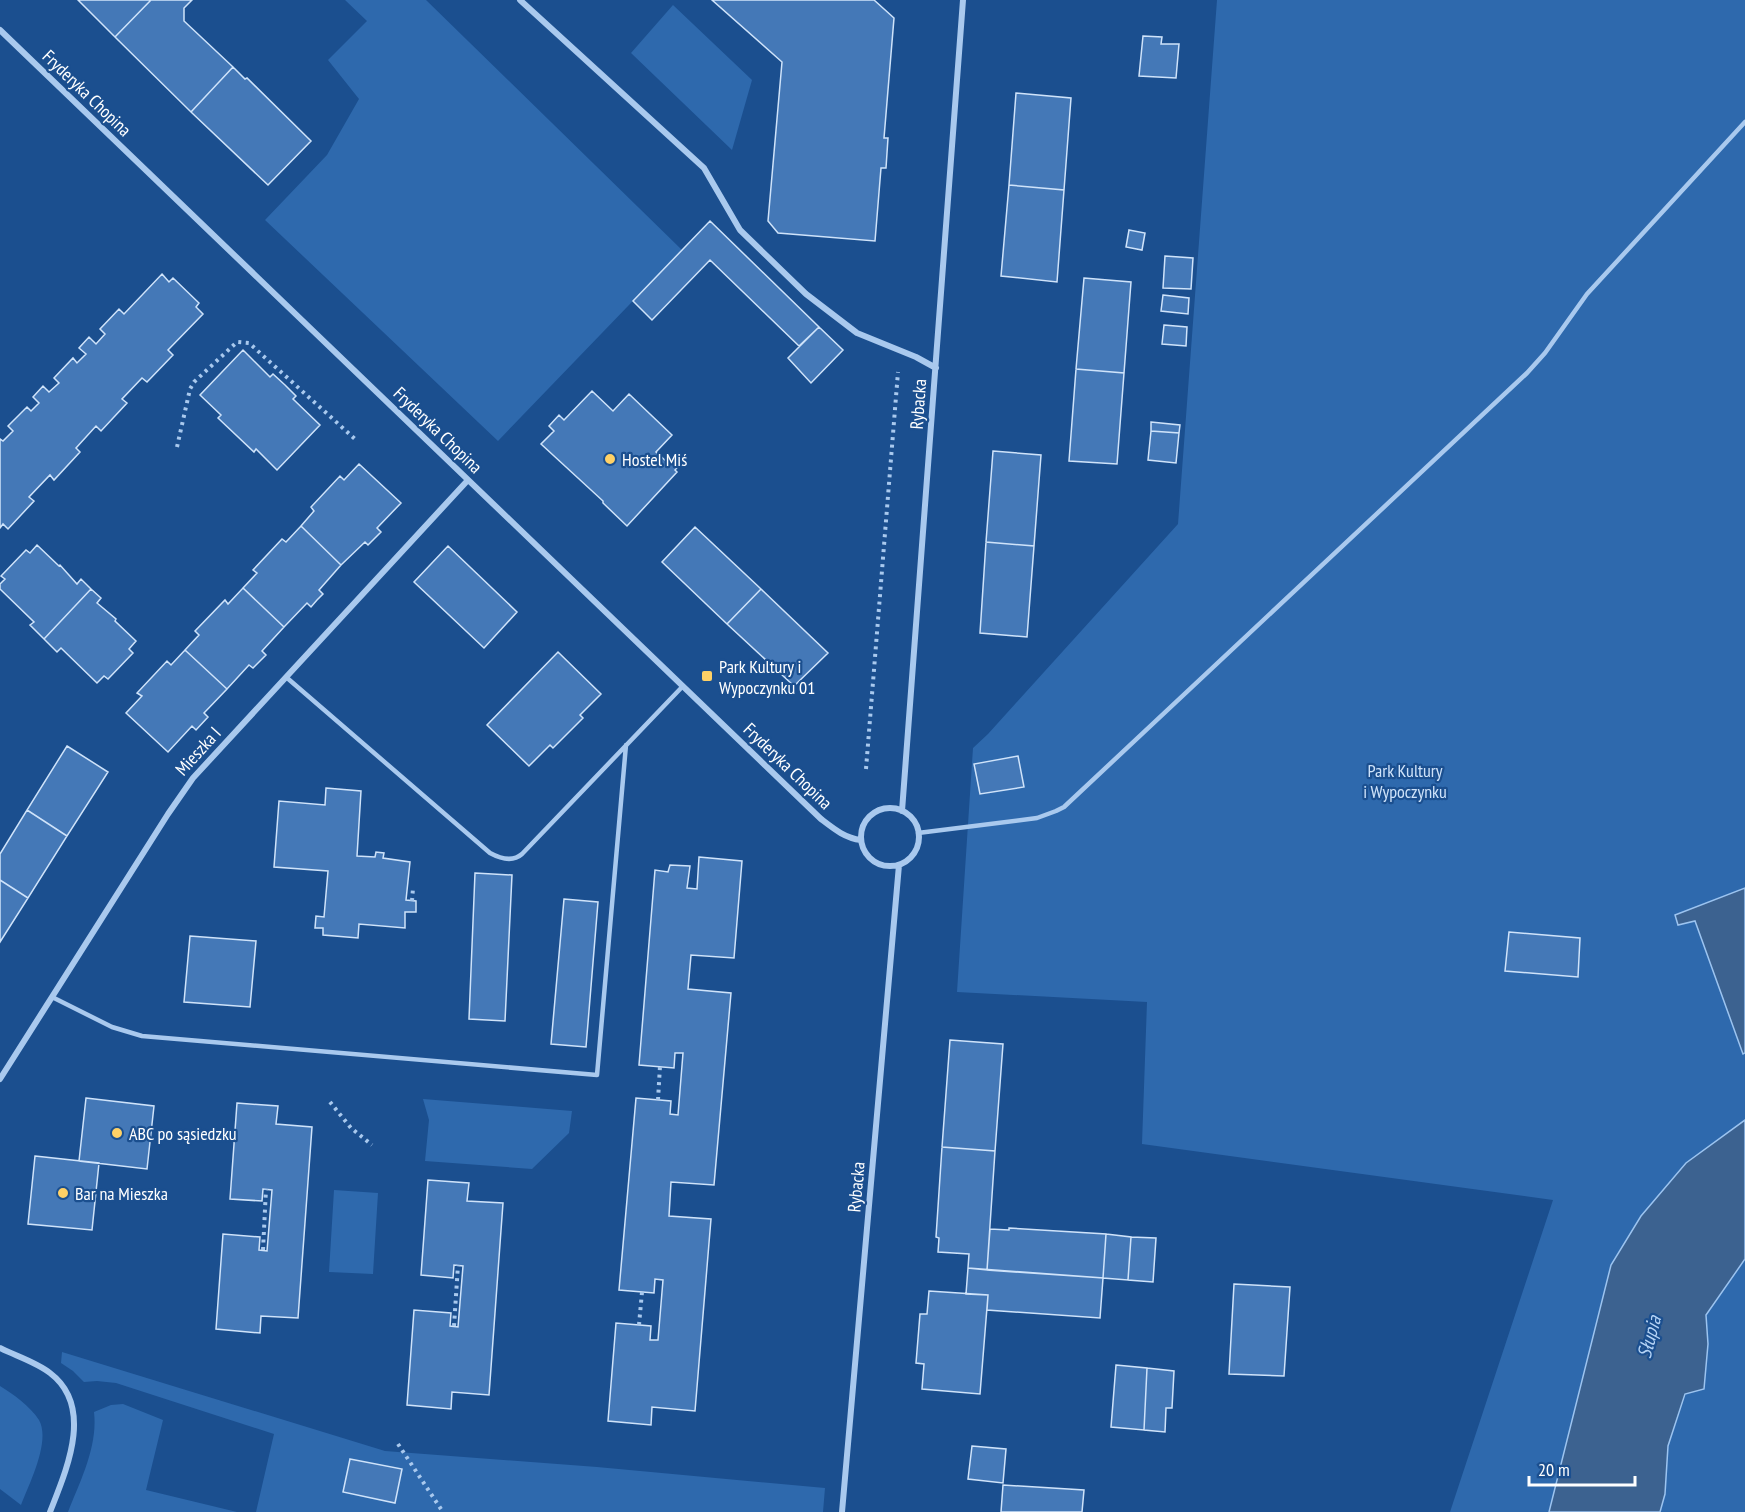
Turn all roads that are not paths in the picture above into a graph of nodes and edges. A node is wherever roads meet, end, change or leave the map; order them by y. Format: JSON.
{"nodes":[{"id":1,"x":519,"y":0,"type":"edge"},
{"id":2,"x":963,"y":0,"type":"edge"},
{"id":3,"x":0,"y":30,"type":"edge"},
{"id":4,"x":1745,"y":122,"type":"edge"},
{"id":5,"x":936,"y":368,"type":"junction"},
{"id":6,"x":468,"y":480,"type":"junction"},
{"id":7,"x":286,"y":677,"type":"junction"},
{"id":8,"x":683,"y":686,"type":"junction"},
{"id":9,"x":626,"y":745,"type":"junction"},
{"id":10,"x":902,"y":811,"type":"junction"},
{"id":11,"x":918,"y":833,"type":"junction"},
{"id":12,"x":861,"y":840,"type":"junction"},
{"id":13,"x":899,"y":865,"type":"junction"},
{"id":14,"x":52,"y":997,"type":"junction"},
{"id":15,"x":0,"y":1080,"type":"edge"},
{"id":16,"x":0,"y":1348,"type":"edge"},
{"id":17,"x":50,"y":1512,"type":"edge"},
{"id":18,"x":842,"y":1512,"type":"edge"}],
"edges":[{"from":1,"to":5,"type":"street"},
{"from":2,"to":5,"type":"street","name":"Rybacka"},
{"from":3,"to":6,"type":"street","name":"Fryderyka Chopina"},
{"from":4,"to":11,"type":"lane"},
{"from":5,"to":10,"type":"street","name":"Rybacka"},
{"from":6,"to":7,"type":"street","name":"Mieszka I"},
{"from":6,"to":8,"type":"street","name":"Fryderyka Chopina"},
{"from":7,"to":9,"type":"lane"},
{"from":7,"to":14,"type":"street","name":"Mieszka I"},
{"from":8,"to":9,"type":"lane"},
{"from":8,"to":12,"type":"street","name":"Fryderyka Chopina"},
{"from":9,"to":14,"type":"lane"},
{"from":10,"to":11,"type":"street"},
{"from":10,"to":12,"type":"street"},
{"from":11,"to":13,"type":"street"},
{"from":12,"to":13,"type":"street"},
{"from":13,"to":18,"type":"street","name":"Rybacka"},
{"from":14,"to":15,"type":"street","name":"Mieszka I"},
{"from":16,"to":17,"type":"street"}]}
